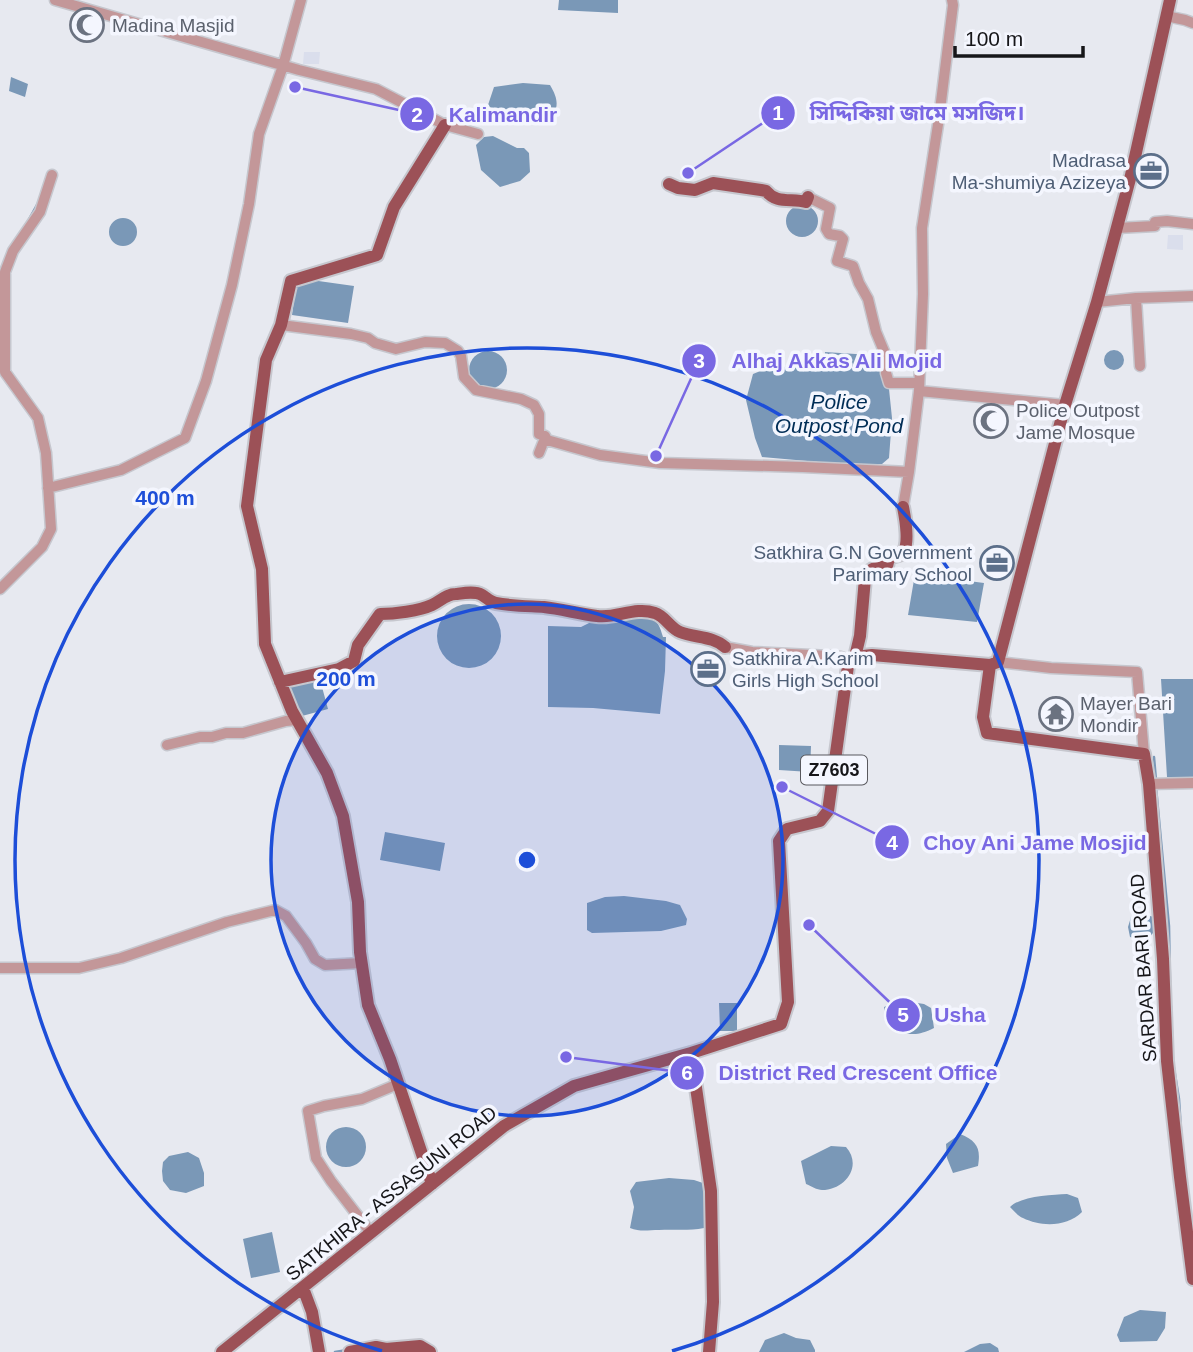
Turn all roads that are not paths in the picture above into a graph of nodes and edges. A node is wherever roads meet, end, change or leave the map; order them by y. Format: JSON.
{"nodes":[{"id":1,"x":55,"y":0,"type":"edge"},
{"id":2,"x":301,"y":0,"type":"edge"},
{"id":3,"x":952,"y":0,"type":"edge"},
{"id":4,"x":1170,"y":0,"type":"edge"},
{"id":5,"x":1166,"y":16,"type":"junction"},
{"id":6,"x":1193,"y":23,"type":"edge"},
{"id":7,"x":283,"y":66,"type":"junction"},
{"id":8,"x":445,"y":125,"type":"junction"},
{"id":9,"x":478,"y":134,"type":"dead end"},
{"id":10,"x":52,"y":175,"type":"dead end"},
{"id":11,"x":669,"y":184,"type":"dead end"},
{"id":12,"x":808,"y":197,"type":"joint"},
{"id":13,"x":1193,"y":224,"type":"edge"},
{"id":14,"x":1117,"y":228,"type":"junction"},
{"id":15,"x":1193,"y":296,"type":"edge"},
{"id":16,"x":1136,"y":298,"type":"junction"},
{"id":17,"x":1097,"y":302,"type":"junction"},
{"id":18,"x":281,"y":326,"type":"junction"},
{"id":19,"x":1140,"y":366,"type":"dead end"},
{"id":20,"x":919,"y":387,"type":"junction"},
{"id":21,"x":1065,"y":405,"type":"junction"},
{"id":22,"x":547,"y":440,"type":"junction"},
{"id":23,"x":539,"y":453,"type":"dead end"},
{"id":24,"x":909,"y":472,"type":"junction"},
{"id":25,"x":48,"y":488,"type":"junction"},
{"id":26,"x":903,"y":507,"type":"joint"},
{"id":27,"x":0,"y":589,"type":"edge"},
{"id":28,"x":725,"y":647,"type":"joint"},
{"id":29,"x":854,"y":659,"type":"junction"},
{"id":30,"x":994,"y":664,"type":"junction"},
{"id":31,"x":280,"y":682,"type":"junction"},
{"id":32,"x":297,"y":720,"type":"junction"},
{"id":33,"x":167,"y":745,"type":"dead end"},
{"id":34,"x":1144,"y":754,"type":"junction"},
{"id":35,"x":1193,"y":783,"type":"edge"},
{"id":36,"x":1149,"y":784,"type":"junction"},
{"id":37,"x":362,"y":963,"type":"junction"},
{"id":38,"x":0,"y":968,"type":"edge"},
{"id":39,"x":691,"y":1053,"type":"junction"},
{"id":40,"x":398,"y":1083,"type":"junction"},
{"id":41,"x":432,"y":1184,"type":"junction"},
{"id":42,"x":371,"y":1233,"type":"junction"},
{"id":43,"x":1193,"y":1279,"type":"edge"},
{"id":44,"x":303,"y":1288,"type":"junction"},
{"id":45,"x":222,"y":1352,"type":"edge"},
{"id":46,"x":319,"y":1352,"type":"edge"},
{"id":47,"x":350,"y":1352,"type":"edge"},
{"id":48,"x":429,"y":1352,"type":"edge"},
{"id":49,"x":709,"y":1352,"type":"edge"}],
"edges":[{"from":1,"to":7,"type":"street"},
{"from":2,"to":7,"type":"street"},
{"from":3,"to":20,"type":"street"},
{"from":4,"to":5,"type":"main road"},
{"from":5,"to":6,"type":"street"},
{"from":5,"to":14,"type":"main road"},
{"from":7,"to":8,"type":"street"},
{"from":7,"to":25,"type":"street"},
{"from":8,"to":9,"type":"street"},
{"from":8,"to":18,"type":"main road"},
{"from":10,"to":25,"type":"street"},
{"from":11,"to":12,"type":"main road"},
{"from":12,"to":20,"type":"street"},
{"from":13,"to":14,"type":"street"},
{"from":14,"to":17,"type":"main road"},
{"from":15,"to":16,"type":"street"},
{"from":16,"to":17,"type":"street"},
{"from":16,"to":19,"type":"street"},
{"from":17,"to":21,"type":"main road"},
{"from":18,"to":22,"type":"street"},
{"from":18,"to":31,"type":"main road"},
{"from":20,"to":21,"type":"street"},
{"from":20,"to":24,"type":"street"},
{"from":21,"to":30,"type":"main road"},
{"from":22,"to":23,"type":"street"},
{"from":22,"to":24,"type":"street"},
{"from":24,"to":26,"type":"street"},
{"from":25,"to":27,"type":"street"},
{"from":26,"to":29,"type":"main road"},
{"from":28,"to":29,"type":"street"},
{"from":28,"to":31,"type":"main road"},
{"from":29,"to":30,"type":"main road"},
{"from":29,"to":39,"type":"main road","name":"SATKHIRA - ASSASUNI ROAD","number":"Z7603"},
{"from":30,"to":34,"type":"street"},
{"from":30,"to":34,"type":"main road"},
{"from":31,"to":32,"type":"main road"},
{"from":32,"to":33,"type":"street"},
{"from":32,"to":37,"type":"main road"},
{"from":34,"to":36,"type":"main road","name":"SARDAR BARI ROAD"},
{"from":35,"to":36,"type":"street"},
{"from":36,"to":43,"type":"main road","name":"SARDAR BARI ROAD"},
{"from":37,"to":38,"type":"street"},
{"from":37,"to":40,"type":"main road"},
{"from":39,"to":41,"type":"main road","name":"SATKHIRA - ASSASUNI ROAD","number":"Z7603"},
{"from":39,"to":49,"type":"main road"},
{"from":40,"to":41,"type":"main road"},
{"from":40,"to":42,"type":"street"},
{"from":41,"to":42,"type":"main road","name":"SATKHIRA - ASSASUNI ROAD","number":"Z7603"},
{"from":42,"to":44,"type":"main road","name":"SATKHIRA - ASSASUNI ROAD","number":"Z7603"},
{"from":44,"to":45,"type":"main road","name":"SATKHIRA - ASSASUNI ROAD","number":"Z7603"},
{"from":44,"to":46,"type":"main road"},
{"from":47,"to":48,"type":"main road"}]}
